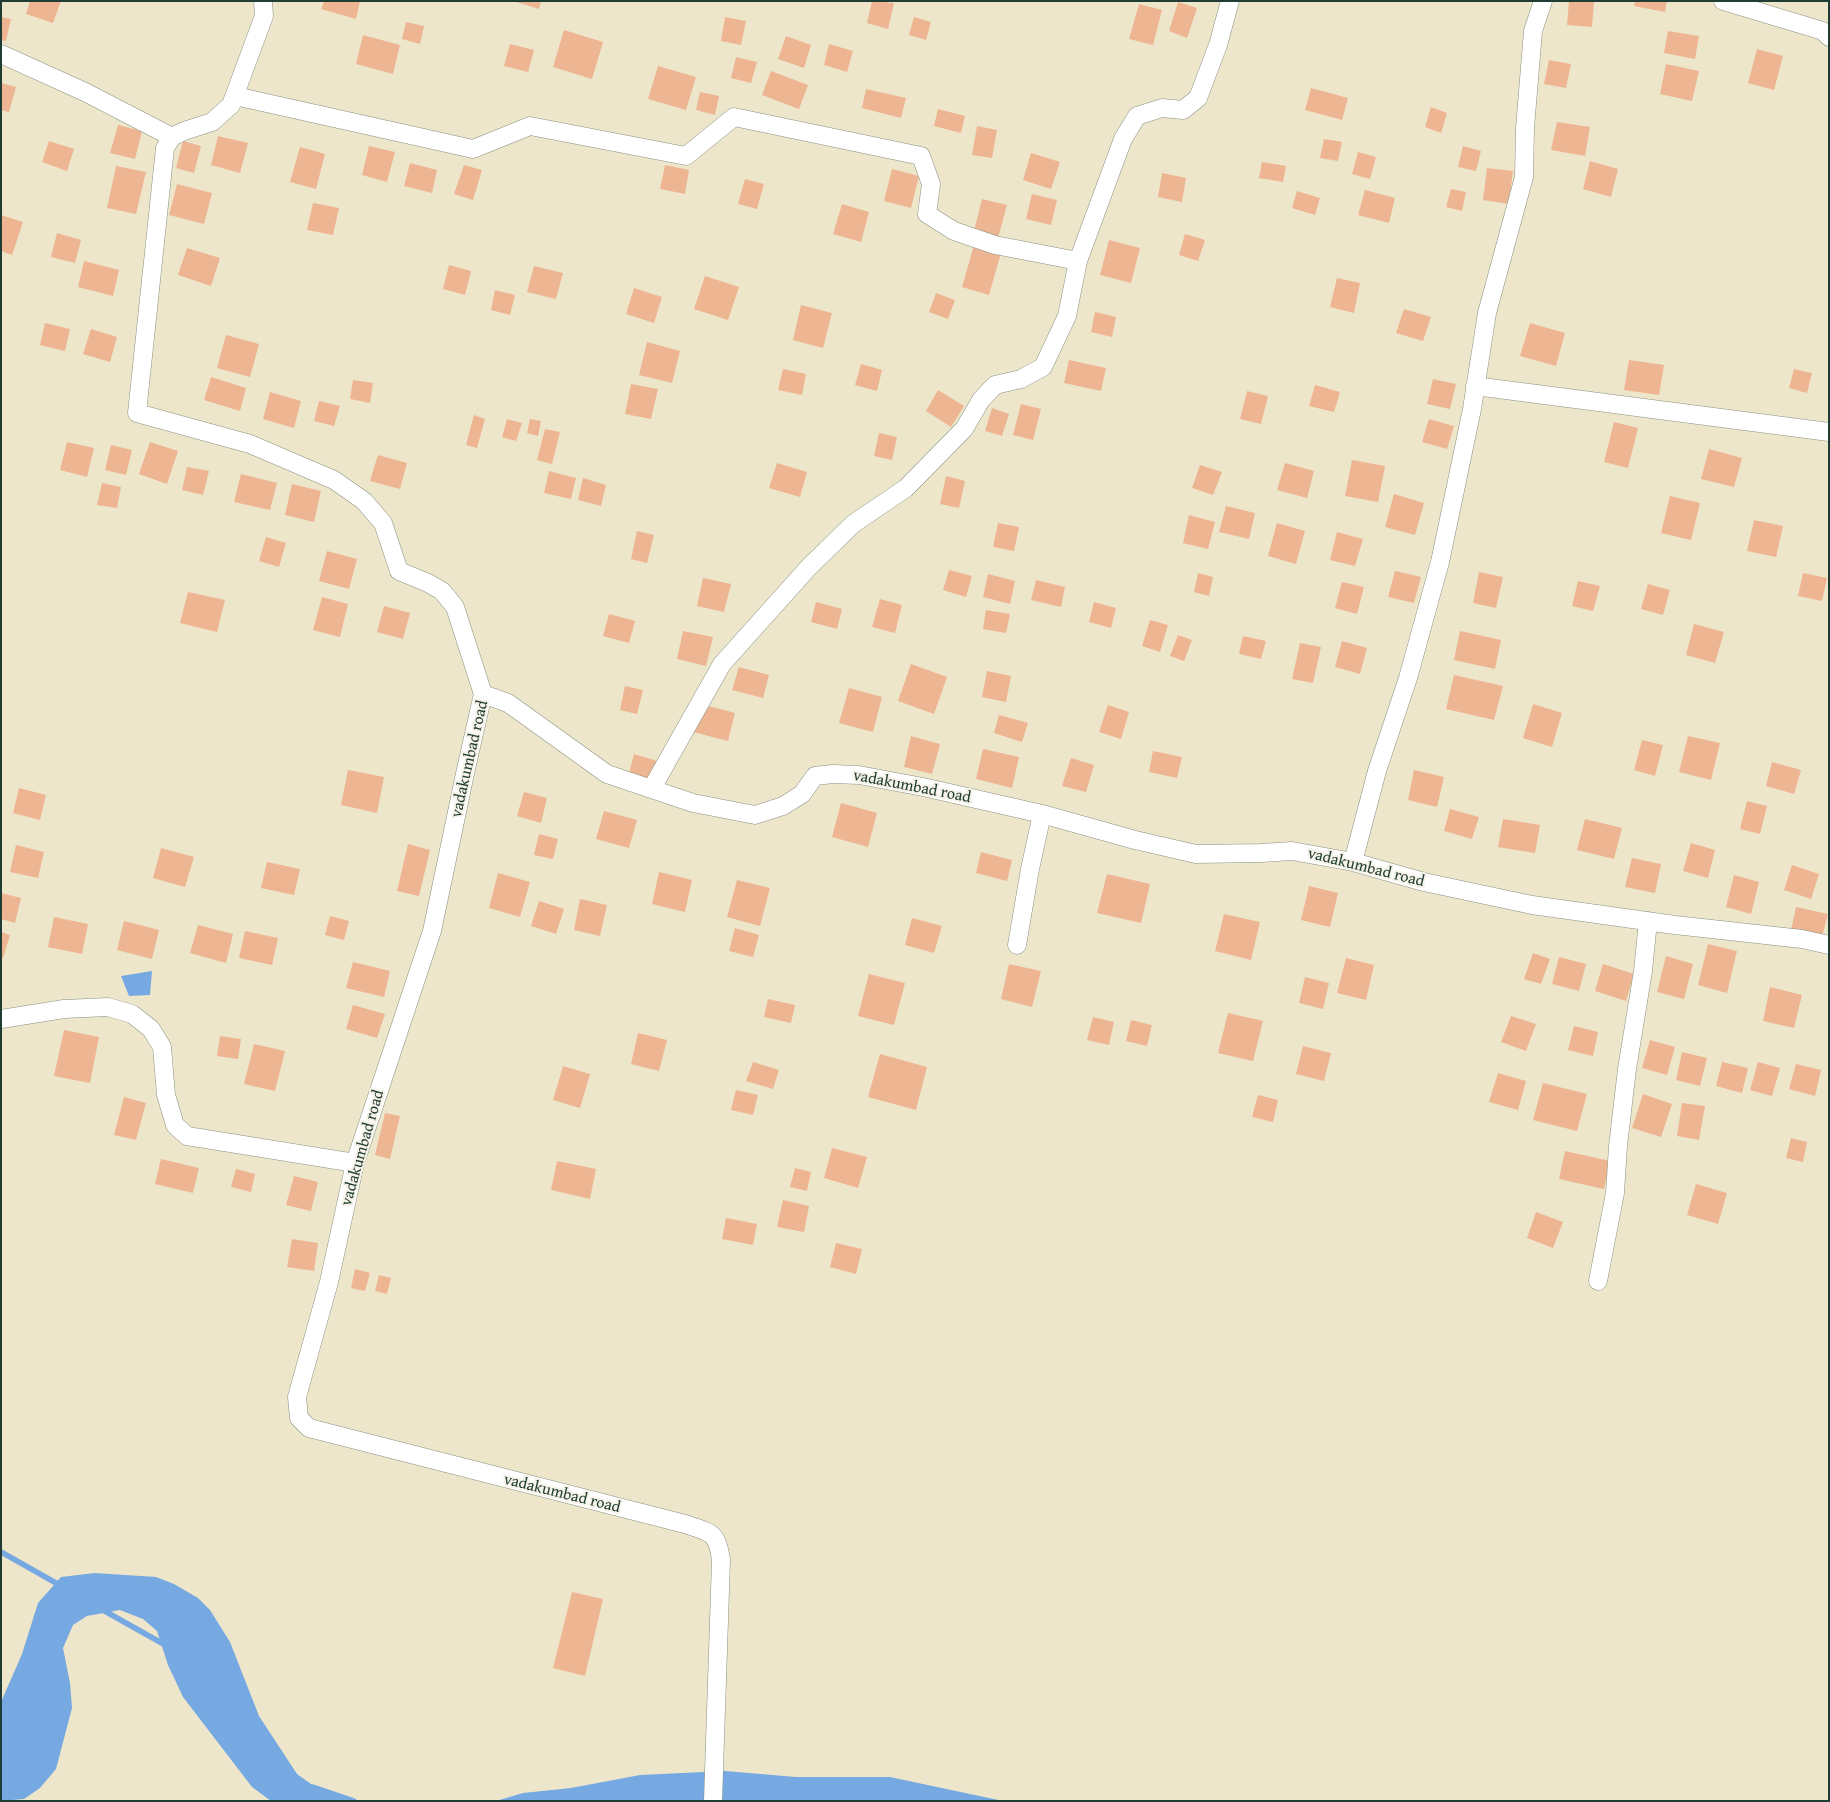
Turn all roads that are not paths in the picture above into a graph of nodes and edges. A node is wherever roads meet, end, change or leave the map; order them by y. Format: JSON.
{"nodes":[{"id":1,"x":264,"y":1,"type":"edge"},
{"id":2,"x":1230,"y":1,"type":"edge"},
{"id":3,"x":1544,"y":1,"type":"edge"},
{"id":4,"x":1723,"y":1,"type":"edge"},
{"id":5,"x":1829,"y":37,"type":"edge"},
{"id":6,"x":1,"y":54,"type":"edge"},
{"id":7,"x":234,"y":96,"type":"junction"},
{"id":8,"x":172,"y":137,"type":"junction"},
{"id":9,"x":1078,"y":261,"type":"junction"},
{"id":10,"x":1475,"y":386,"type":"junction"},
{"id":11,"x":1829,"y":432,"type":"edge"},
{"id":12,"x":483,"y":694,"type":"junction"},
{"id":13,"x":652,"y":788,"type":"junction"},
{"id":14,"x":1042,"y":814,"type":"junction"},
{"id":15,"x":1353,"y":862,"type":"junction"},
{"id":16,"x":1648,"y":921,"type":"junction"},
{"id":17,"x":1018,"y":945,"type":"dead end"},
{"id":18,"x":1829,"y":945,"type":"edge"},
{"id":19,"x":1,"y":1019,"type":"edge"},
{"id":20,"x":355,"y":1163,"type":"junction"},
{"id":21,"x":1598,"y":1281,"type":"dead end"},
{"id":22,"x":713,"y":1801,"type":"edge"}],
"edges":[{"from":1,"to":7,"type":"street"},
{"from":2,"to":9,"type":"street"},
{"from":3,"to":10,"type":"street"},
{"from":4,"to":5,"type":"street"},
{"from":6,"to":8,"type":"street"},
{"from":7,"to":8,"type":"street"},
{"from":7,"to":9,"type":"street"},
{"from":8,"to":12,"type":"street"},
{"from":9,"to":13,"type":"street"},
{"from":10,"to":11,"type":"street"},
{"from":10,"to":15,"type":"street"},
{"from":12,"to":13,"type":"street","name":"vadakumbad road"},
{"from":12,"to":20,"type":"street","name":"vadakumbad road"},
{"from":13,"to":14,"type":"street","name":"vadakumbad road"},
{"from":14,"to":15,"type":"street","name":"vadakumbad road"},
{"from":14,"to":17,"type":"street"},
{"from":15,"to":16,"type":"street","name":"vadakumbad road"},
{"from":16,"to":18,"type":"street","name":"vadakumbad road"},
{"from":16,"to":21,"type":"street"},
{"from":19,"to":20,"type":"street"},
{"from":20,"to":22,"type":"street","name":"vadakumbad road"}]}
